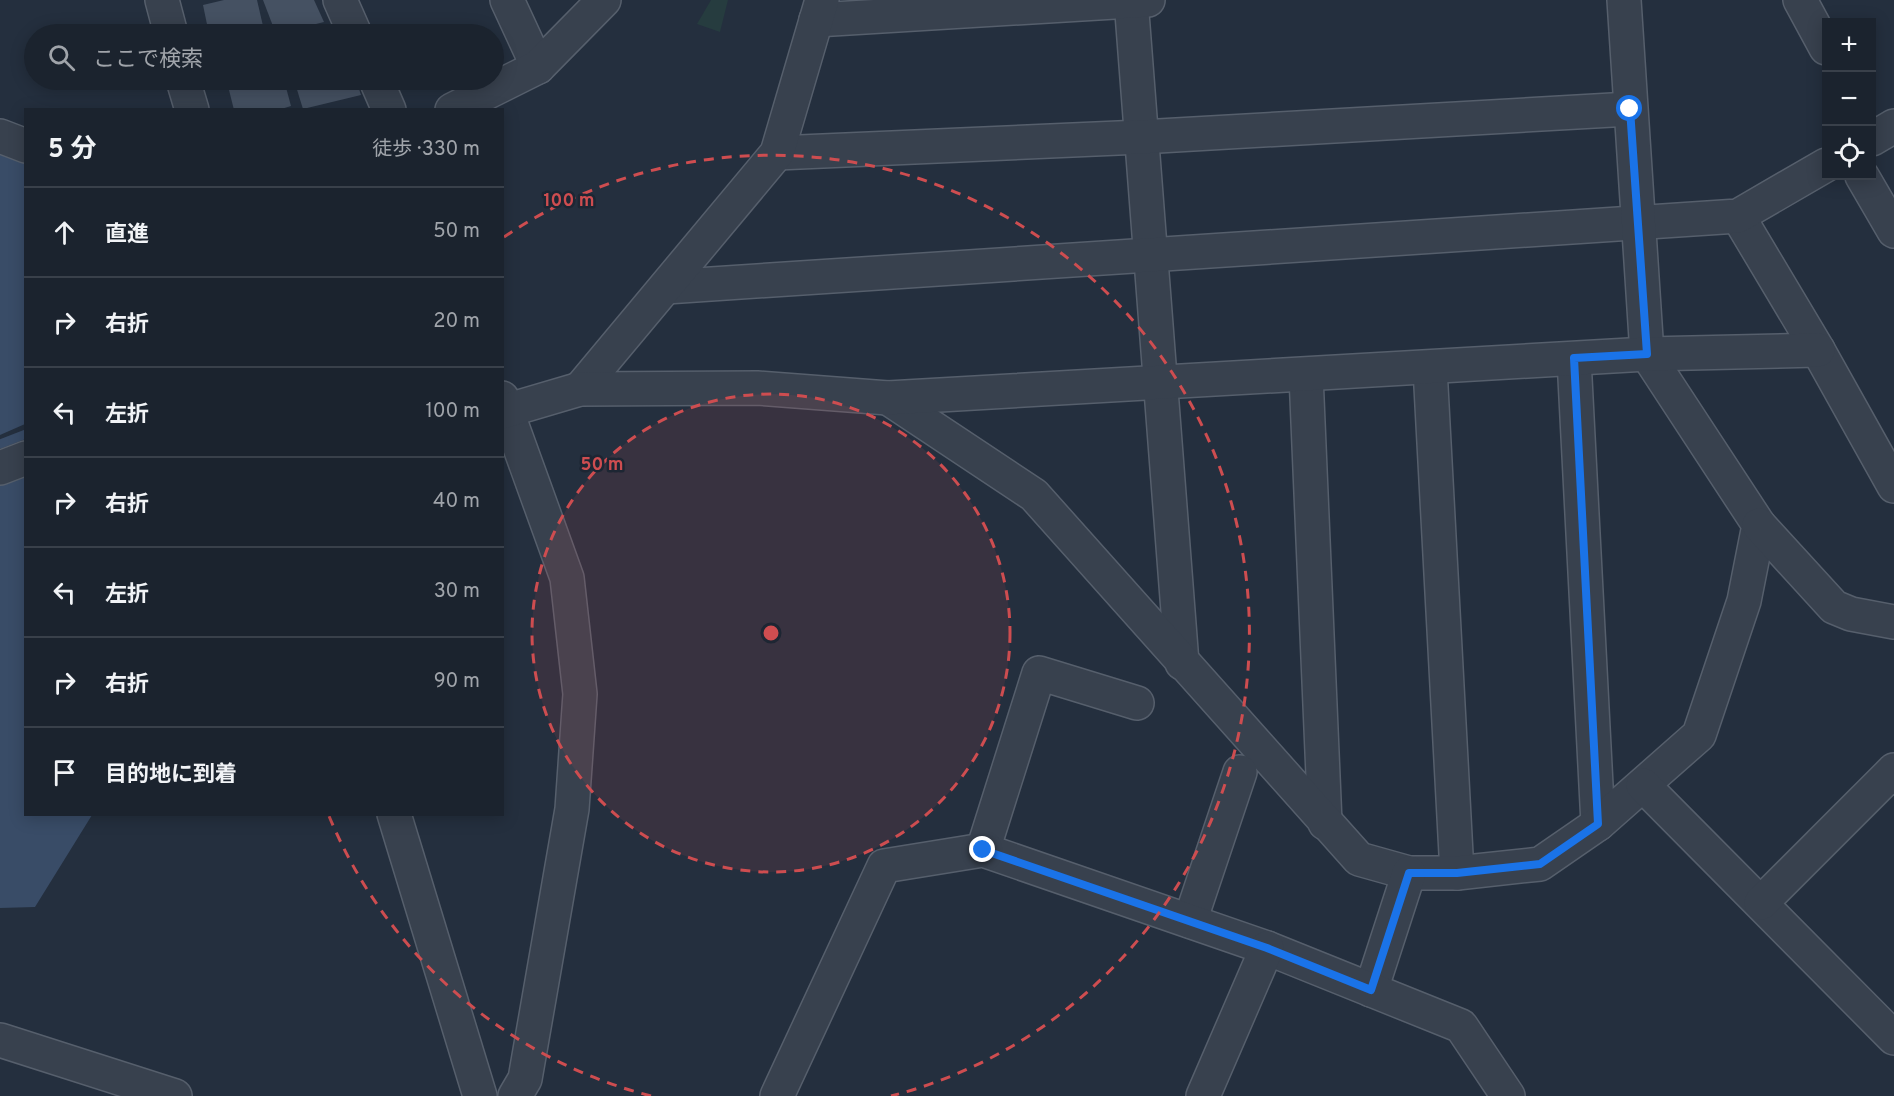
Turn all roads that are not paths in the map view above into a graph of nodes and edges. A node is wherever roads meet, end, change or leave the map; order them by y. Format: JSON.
{"nodes":[{"id":1,"x":162,"y":0,"type":"edge"},
{"id":2,"x":340,"y":0,"type":"edge"},
{"id":3,"x":507,"y":0,"type":"edge"},
{"id":4,"x":604,"y":0,"type":"edge"},
{"id":5,"x":1136,"y":0,"type":"edge"},
{"id":6,"x":1624,"y":0,"type":"edge"},
{"id":7,"x":1800,"y":0,"type":"edge"},
{"id":8,"x":819,"y":10,"type":"edge"},
{"id":9,"x":168,"y":24,"type":"edge"},
{"id":10,"x":351,"y":24,"type":"edge"},
{"id":11,"x":1822,"y":39,"type":"edge"},
{"id":12,"x":538,"y":67,"type":"junction"},
{"id":13,"x":504,"y":84,"type":"edge"},
{"id":14,"x":186,"y":90,"type":"edge"},
{"id":15,"x":380,"y":90,"type":"edge"},
{"id":16,"x":492,"y":90,"type":"edge"},
{"id":17,"x":191,"y":108,"type":"edge"},
{"id":18,"x":388,"y":108,"type":"edge"},
{"id":19,"x":456,"y":108,"type":"edge"},
{"id":20,"x":1630,"y":109,"type":"junction"},
{"id":21,"x":0,"y":136,"type":"edge"},
{"id":22,"x":1141,"y":137,"type":"junction"},
{"id":23,"x":24,"y":145,"type":"edge"},
{"id":24,"x":777,"y":153,"type":"junction"},
{"id":25,"x":1822,"y":168,"type":"edge"},
{"id":26,"x":1864,"y":180,"type":"edge"},
{"id":27,"x":1738,"y":216,"type":"junction"},
{"id":28,"x":1637,"y":223,"type":"junction"},
{"id":29,"x":1894,"y":231,"type":"edge"},
{"id":30,"x":1150,"y":257,"type":"junction"},
{"id":31,"x":666,"y":287,"type":"junction"},
{"id":32,"x":1818,"y":350,"type":"junction"},
{"id":33,"x":1647,"y":354,"type":"junction"},
{"id":34,"x":1574,"y":358,"type":"junction"},
{"id":35,"x":1430,"y":368,"type":"junction"},
{"id":36,"x":1306,"y":375,"type":"junction"},
{"id":37,"x":1160,"y":383,"type":"junction"},
{"id":38,"x":580,"y":389,"type":"junction"},
{"id":39,"x":888,"y":398,"type":"junction"},
{"id":40,"x":504,"y":407,"type":"edge"},
{"id":41,"x":24,"y":459,"type":"edge"},
{"id":42,"x":0,"y":468,"type":"edge"},
{"id":43,"x":1894,"y":486,"type":"edge"},
{"id":44,"x":1759,"y":525,"type":"junction"},
{"id":45,"x":1894,"y":622,"type":"edge"},
{"id":46,"x":1182,"y":663,"type":"junction"},
{"id":47,"x":1137,"y":703,"type":"dead end"},
{"id":48,"x":1894,"y":770,"type":"edge"},
{"id":49,"x":1240,"y":772,"type":"dead end"},
{"id":50,"x":1643,"y":784,"type":"junction"},
{"id":51,"x":395,"y":816,"type":"edge"},
{"id":52,"x":1325,"y":823,"type":"junction"},
{"id":53,"x":1598,"y":824,"type":"junction"},
{"id":54,"x":983,"y":850,"type":"junction"},
{"id":55,"x":1409,"y":873,"type":"junction"},
{"id":56,"x":1457,"y":873,"type":"junction"},
{"id":57,"x":1761,"y":903,"type":"junction"},
{"id":58,"x":1190,"y":921,"type":"junction"},
{"id":59,"x":1267,"y":948,"type":"junction"},
{"id":60,"x":1371,"y":990,"type":"junction"},
{"id":61,"x":1894,"y":1038,"type":"edge"},
{"id":62,"x":0,"y":1040,"type":"edge"},
{"id":63,"x":176,"y":1096,"type":"edge"},
{"id":64,"x":480,"y":1096,"type":"edge"},
{"id":65,"x":514,"y":1096,"type":"edge"},
{"id":66,"x":777,"y":1096,"type":"edge"},
{"id":67,"x":1203,"y":1096,"type":"edge"},
{"id":68,"x":1508,"y":1096,"type":"edge"}],
"edges":[{"from":1,"to":9,"type":"street"},
{"from":2,"to":10,"type":"street"},
{"from":3,"to":12,"type":"street"},
{"from":4,"to":12,"type":"street"},
{"from":5,"to":8,"type":"street"},
{"from":5,"to":22,"type":"street"},
{"from":6,"to":20,"type":"street"},
{"from":7,"to":11,"type":"street"},
{"from":8,"to":24,"type":"street"},
{"from":12,"to":13,"type":"street"},
{"from":14,"to":17,"type":"street"},
{"from":15,"to":18,"type":"street"},
{"from":16,"to":19,"type":"street"},
{"from":20,"to":22,"type":"street"},
{"from":20,"to":28,"type":"street"},
{"from":21,"to":23,"type":"street"},
{"from":22,"to":24,"type":"street"},
{"from":22,"to":30,"type":"street"},
{"from":24,"to":31,"type":"street"},
{"from":25,"to":27,"type":"street"},
{"from":26,"to":29,"type":"street"},
{"from":27,"to":28,"type":"street"},
{"from":27,"to":32,"type":"street"},
{"from":28,"to":30,"type":"street"},
{"from":28,"to":33,"type":"street"},
{"from":30,"to":31,"type":"street"},
{"from":30,"to":37,"type":"street"},
{"from":31,"to":38,"type":"street"},
{"from":32,"to":33,"type":"street"},
{"from":32,"to":43,"type":"street"},
{"from":33,"to":34,"type":"street"},
{"from":33,"to":44,"type":"street"},
{"from":34,"to":35,"type":"street"},
{"from":34,"to":53,"type":"street"},
{"from":35,"to":36,"type":"street"},
{"from":35,"to":56,"type":"street"},
{"from":36,"to":37,"type":"street"},
{"from":36,"to":52,"type":"street"},
{"from":37,"to":39,"type":"street"},
{"from":37,"to":46,"type":"street"},
{"from":38,"to":39,"type":"street"},
{"from":38,"to":40,"type":"street"},
{"from":39,"to":46,"type":"street"},
{"from":40,"to":65,"type":"street"},
{"from":41,"to":42,"type":"street"},
{"from":44,"to":45,"type":"street"},
{"from":44,"to":50,"type":"street"},
{"from":46,"to":52,"type":"street"},
{"from":47,"to":54,"type":"street"},
{"from":48,"to":57,"type":"street"},
{"from":49,"to":58,"type":"street"},
{"from":50,"to":53,"type":"street"},
{"from":50,"to":57,"type":"street"},
{"from":51,"to":64,"type":"street"},
{"from":52,"to":55,"type":"street"},
{"from":53,"to":56,"type":"street"},
{"from":54,"to":58,"type":"street"},
{"from":54,"to":66,"type":"street"},
{"from":55,"to":56,"type":"street"},
{"from":55,"to":60,"type":"street"},
{"from":57,"to":61,"type":"street"},
{"from":58,"to":59,"type":"street"},
{"from":59,"to":60,"type":"street"},
{"from":59,"to":67,"type":"street"},
{"from":60,"to":68,"type":"street"},
{"from":62,"to":63,"type":"street"}]}
